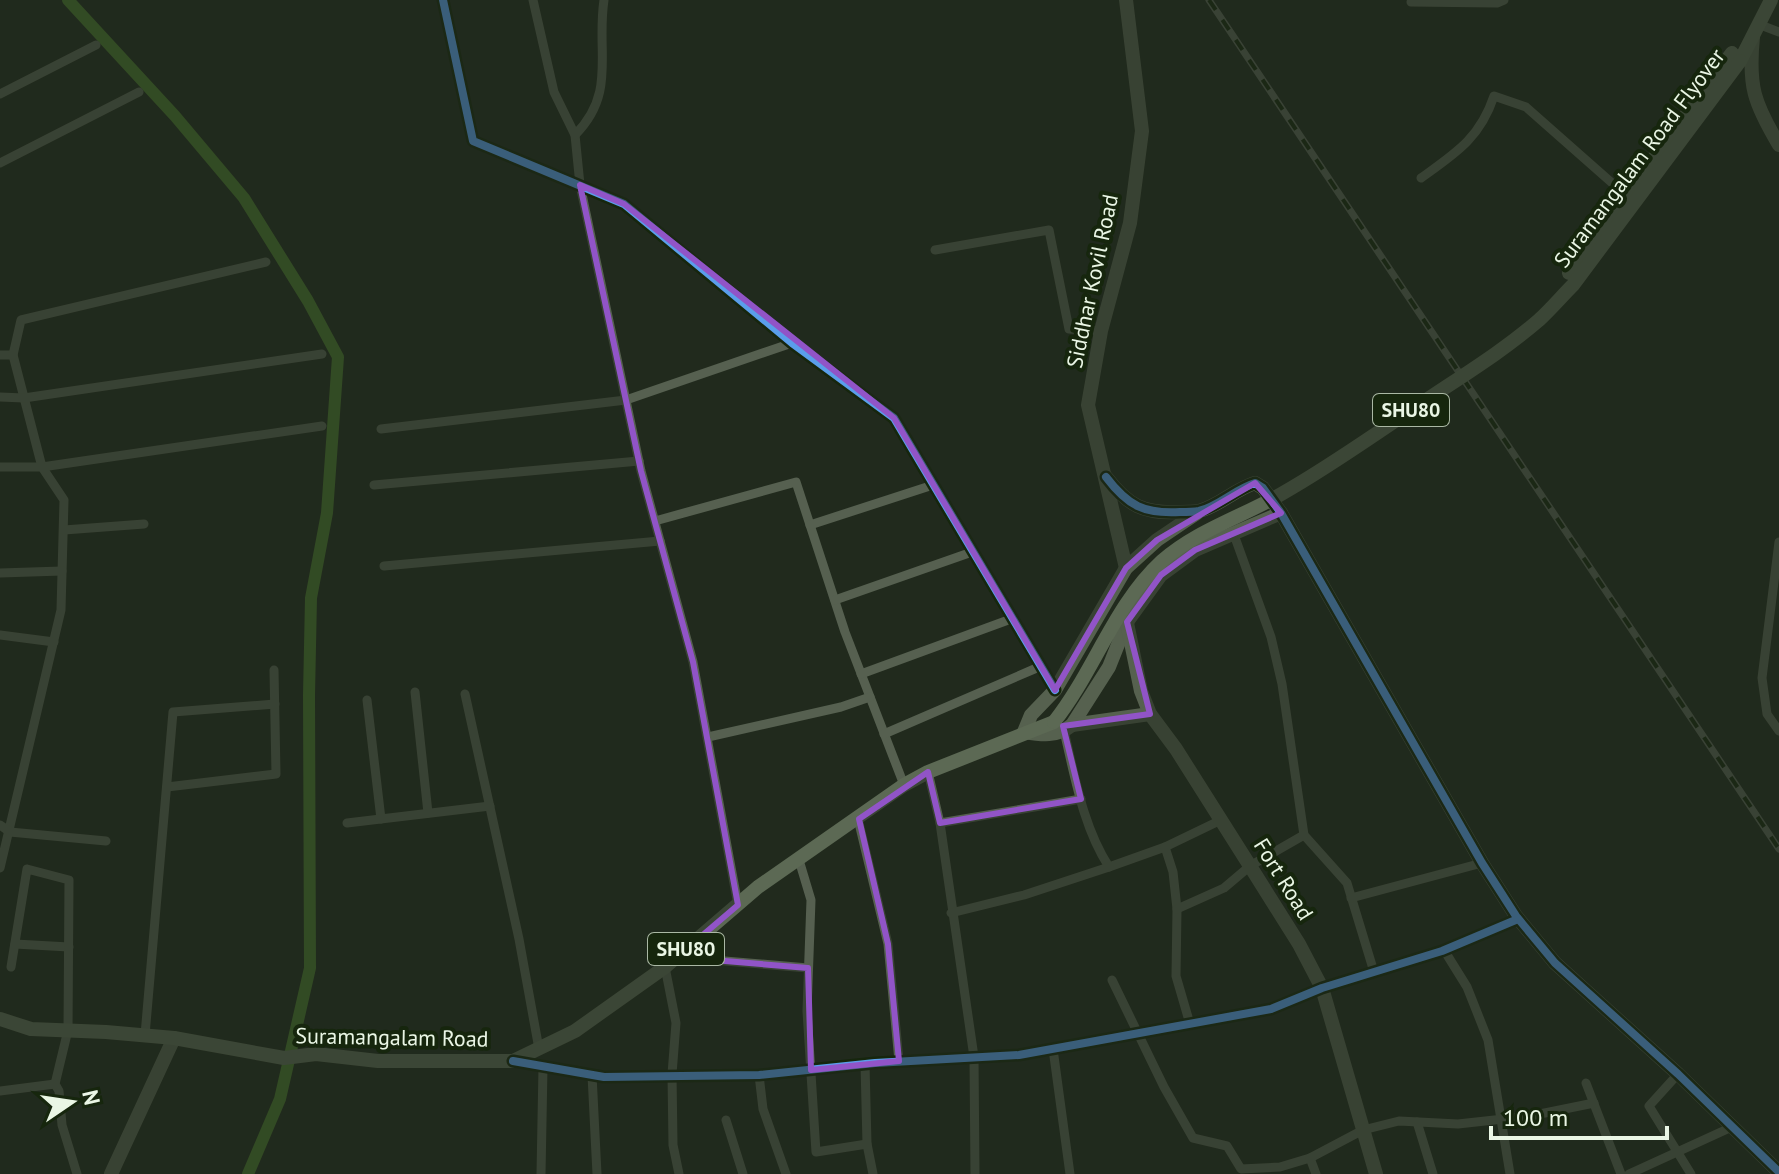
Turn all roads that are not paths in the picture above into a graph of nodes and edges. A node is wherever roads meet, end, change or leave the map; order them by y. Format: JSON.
{"nodes":[{"id":1,"x":443,"y":0,"type":"edge"},
{"id":2,"x":533,"y":0,"type":"edge"},
{"id":3,"x":604,"y":0,"type":"edge"},
{"id":4,"x":1126,"y":0,"type":"edge"},
{"id":5,"x":1504,"y":0,"type":"edge"},
{"id":6,"x":1771,"y":0,"type":"edge"},
{"id":7,"x":1411,"y":2,"type":"edge"},
{"id":8,"x":1756,"y":28,"type":"junction"},
{"id":9,"x":1779,"y":32,"type":"edge"},
{"id":10,"x":96,"y":45,"type":"dead end"},
{"id":11,"x":139,"y":92,"type":"dead end"},
{"id":12,"x":0,"y":94,"type":"edge"},
{"id":13,"x":575,"y":135,"type":"junction"},
{"id":14,"x":1777,"y":137,"type":"edge"},
{"id":15,"x":0,"y":163,"type":"edge"},
{"id":16,"x":1421,"y":178,"type":"dead end"},
{"id":17,"x":580,"y":185,"type":"junction"},
{"id":18,"x":1620,"y":190,"type":"dead end"},
{"id":19,"x":935,"y":250,"type":"dead end"},
{"id":20,"x":266,"y":262,"type":"dead end"},
{"id":21,"x":1101,"y":331,"type":"junction"},
{"id":22,"x":792,"y":343,"type":"junction"},
{"id":23,"x":322,"y":354,"type":"dead end"},
{"id":24,"x":0,"y":355,"type":"edge"},
{"id":25,"x":13,"y":355,"type":"junction"},
{"id":26,"x":0,"y":397,"type":"edge"},
{"id":27,"x":24,"y":398,"type":"junction"},
{"id":28,"x":626,"y":400,"type":"junction"},
{"id":29,"x":322,"y":426,"type":"dead end"},
{"id":30,"x":381,"y":429,"type":"dead end"},
{"id":31,"x":639,"y":461,"type":"junction"},
{"id":32,"x":0,"y":467,"type":"edge"},
{"id":33,"x":42,"y":467,"type":"junction"},
{"id":34,"x":1106,"y":477,"type":"junction"},
{"id":35,"x":374,"y":485,"type":"dead end"},
{"id":36,"x":933,"y":485,"type":"junction"},
{"id":37,"x":1200,"y":511,"type":"junction"},
{"id":38,"x":1281,"y":513,"type":"junction"},
{"id":39,"x":655,"y":521,"type":"junction"},
{"id":40,"x":144,"y":524,"type":"dead end"},
{"id":41,"x":810,"y":525,"type":"junction"},
{"id":42,"x":64,"y":530,"type":"junction"},
{"id":43,"x":1233,"y":532,"type":"junction"},
{"id":44,"x":660,"y":541,"type":"junction"},
{"id":45,"x":1779,"y":542,"type":"edge"},
{"id":46,"x":972,"y":552,"type":"junction"},
{"id":47,"x":384,"y":566,"type":"dead end"},
{"id":48,"x":1126,"y":568,"type":"junction"},
{"id":49,"x":62,"y":571,"type":"junction"},
{"id":50,"x":0,"y":573,"type":"edge"},
{"id":51,"x":835,"y":600,"type":"junction"},
{"id":52,"x":1011,"y":619,"type":"junction"},
{"id":53,"x":1127,"y":622,"type":"junction"},
{"id":54,"x":0,"y":635,"type":"edge"},
{"id":55,"x":54,"y":642,"type":"junction"},
{"id":56,"x":1039,"y":667,"type":"junction"},
{"id":57,"x":274,"y":670,"type":"dead end"},
{"id":58,"x":861,"y":674,"type":"junction"},
{"id":59,"x":1055,"y":690,"type":"junction"},
{"id":60,"x":415,"y":692,"type":"dead end"},
{"id":61,"x":465,"y":694,"type":"dead end"},
{"id":62,"x":870,"y":697,"type":"junction"},
{"id":63,"x":367,"y":700,"type":"dead end"},
{"id":64,"x":275,"y":704,"type":"junction"},
{"id":65,"x":1150,"y":714,"type":"junction"},
{"id":66,"x":1059,"y":723,"type":"junction"},
{"id":67,"x":1779,"y":731,"type":"edge"},
{"id":68,"x":1024,"y":732,"type":"junction"},
{"id":69,"x":884,"y":734,"type":"junction"},
{"id":70,"x":708,"y":737,"type":"junction"},
{"id":71,"x":928,"y":772,"type":"junction"},
{"id":72,"x":904,"y":785,"type":"junction"},
{"id":73,"x":167,"y":787,"type":"junction"},
{"id":74,"x":1081,"y":799,"type":"junction"},
{"id":75,"x":490,"y":806,"type":"junction"},
{"id":76,"x":428,"y":813,"type":"junction"},
{"id":77,"x":381,"y":819,"type":"junction"},
{"id":78,"x":858,"y":819,"type":"junction"},
{"id":79,"x":1221,"y":820,"type":"junction"},
{"id":80,"x":347,"y":823,"type":"dead end"},
{"id":81,"x":940,"y":823,"type":"junction"},
{"id":82,"x":0,"y":825,"type":"edge"},
{"id":83,"x":10,"y":832,"type":"junction"},
{"id":84,"x":1304,"y":835,"type":"junction"},
{"id":85,"x":106,"y":841,"type":"dead end"},
{"id":86,"x":1165,"y":847,"type":"junction"},
{"id":87,"x":799,"y":860,"type":"junction"},
{"id":88,"x":1482,"y":863,"type":"junction"},
{"id":89,"x":1250,"y":866,"type":"junction"},
{"id":90,"x":1109,"y":867,"type":"junction"},
{"id":91,"x":0,"y":868,"type":"edge"},
{"id":92,"x":1351,"y":898,"type":"junction"},
{"id":93,"x":738,"y":905,"type":"junction"},
{"id":94,"x":1177,"y":909,"type":"junction"},
{"id":95,"x":951,"y":913,"type":"junction"},
{"id":96,"x":1518,"y":919,"type":"junction"},
{"id":97,"x":15,"y":944,"type":"junction"},
{"id":98,"x":69,"y":947,"type":"junction"},
{"id":99,"x":1444,"y":950,"type":"junction"},
{"id":100,"x":677,"y":957,"type":"junction"},
{"id":101,"x":11,"y":967,"type":"dead end"},
{"id":102,"x":665,"y":967,"type":"junction"},
{"id":103,"x":808,"y":968,"type":"junction"},
{"id":104,"x":1374,"y":972,"type":"junction"},
{"id":105,"x":1112,"y":980,"type":"dead end"},
{"id":106,"x":1322,"y":988,"type":"junction"},
{"id":107,"x":0,"y":1019,"type":"edge"},
{"id":108,"x":1190,"y":1024,"type":"junction"},
{"id":109,"x":68,"y":1030,"type":"junction"},
{"id":110,"x":1140,"y":1032,"type":"junction"},
{"id":111,"x":145,"y":1035,"type":"junction"},
{"id":112,"x":174,"y":1038,"type":"junction"},
{"id":113,"x":539,"y":1049,"type":"junction"},
{"id":114,"x":1053,"y":1049,"type":"junction"},
{"id":115,"x":974,"y":1057,"type":"junction"},
{"id":116,"x":513,"y":1061,"type":"junction"},
{"id":117,"x":899,"y":1061,"type":"junction"},
{"id":118,"x":865,"y":1064,"type":"junction"},
{"id":119,"x":543,"y":1067,"type":"junction"},
{"id":120,"x":811,"y":1070,"type":"junction"},
{"id":121,"x":672,"y":1074,"type":"junction"},
{"id":122,"x":1678,"y":1074,"type":"junction"},
{"id":123,"x":592,"y":1075,"type":"junction"},
{"id":124,"x":759,"y":1075,"type":"junction"},
{"id":125,"x":1586,"y":1083,"type":"dead end"},
{"id":126,"x":55,"y":1084,"type":"junction"},
{"id":127,"x":0,"y":1091,"type":"edge"},
{"id":128,"x":1594,"y":1103,"type":"junction"},
{"id":129,"x":726,"y":1120,"type":"dead end"},
{"id":130,"x":1500,"y":1120,"type":"junction"},
{"id":131,"x":1417,"y":1122,"type":"junction"},
{"id":132,"x":1734,"y":1126,"type":"junction"},
{"id":133,"x":1363,"y":1130,"type":"junction"},
{"id":134,"x":867,"y":1144,"type":"junction"},
{"id":135,"x":1676,"y":1150,"type":"junction"},
{"id":136,"x":1310,"y":1158,"type":"junction"},
{"id":137,"x":1652,"y":1163,"type":"junction"},
{"id":138,"x":1240,"y":1172,"type":"edge"},
{"id":139,"x":1779,"y":1172,"type":"edge"},
{"id":140,"x":1508,"y":1173,"type":"edge"},
{"id":141,"x":77,"y":1174,"type":"edge"},
{"id":142,"x":111,"y":1174,"type":"edge"},
{"id":143,"x":541,"y":1174,"type":"edge"},
{"id":144,"x":597,"y":1174,"type":"edge"},
{"id":145,"x":679,"y":1174,"type":"edge"},
{"id":146,"x":743,"y":1174,"type":"edge"},
{"id":147,"x":786,"y":1174,"type":"edge"},
{"id":148,"x":873,"y":1174,"type":"edge"},
{"id":149,"x":975,"y":1174,"type":"edge"},
{"id":150,"x":1070,"y":1174,"type":"edge"},
{"id":151,"x":1316,"y":1174,"type":"edge"},
{"id":152,"x":1376,"y":1174,"type":"edge"},
{"id":153,"x":1433,"y":1174,"type":"edge"},
{"id":154,"x":1621,"y":1174,"type":"edge"},
{"id":155,"x":1629,"y":1174,"type":"edge"},
{"id":156,"x":1656,"y":1174,"type":"edge"},
{"id":157,"x":1691,"y":1174,"type":"edge"}],
"edges":[{"from":1,"to":17,"type":"street"},
{"from":2,"to":13,"type":"street"},
{"from":3,"to":13,"type":"street"},
{"from":4,"to":21,"type":"street","name":"Siddhar Kovil Road"},
{"from":5,"to":7,"type":"street"},
{"from":6,"to":8,"type":"main road","number":"SHU80"},
{"from":8,"to":9,"type":"street"},
{"from":8,"to":14,"type":"street"},
{"from":8,"to":66,"type":"main road","name":"Suramangalam Road Flyover","number":"SHU80","bridge":true},
{"from":10,"to":12,"type":"street"},
{"from":11,"to":15,"type":"street"},
{"from":13,"to":17,"type":"street"},
{"from":16,"to":18,"type":"street"},
{"from":17,"to":22,"type":"street"},
{"from":17,"to":28,"type":"street"},
{"from":19,"to":21,"type":"street"},
{"from":20,"to":25,"type":"street"},
{"from":21,"to":34,"type":"street","name":"Siddhar Kovil Road"},
{"from":22,"to":28,"type":"street"},
{"from":22,"to":36,"type":"street"},
{"from":23,"to":27,"type":"street"},
{"from":24,"to":25,"type":"street"},
{"from":25,"to":27,"type":"street"},
{"from":26,"to":27,"type":"street"},
{"from":27,"to":33,"type":"street"},
{"from":28,"to":30,"type":"street"},
{"from":28,"to":31,"type":"street"},
{"from":29,"to":33,"type":"street"},
{"from":31,"to":35,"type":"street"},
{"from":31,"to":39,"type":"street"},
{"from":32,"to":33,"type":"street"},
{"from":33,"to":42,"type":"street"},
{"from":34,"to":37,"type":"street"},
{"from":34,"to":48,"type":"street","name":"Siddhar Kovil Road"},
{"from":36,"to":41,"type":"street"},
{"from":36,"to":46,"type":"street"},
{"from":37,"to":38,"type":"street"},
{"from":37,"to":48,"type":"street"},
{"from":38,"to":43,"type":"street"},
{"from":38,"to":88,"type":"street"},
{"from":39,"to":41,"type":"street"},
{"from":39,"to":44,"type":"street"},
{"from":40,"to":42,"type":"street"},
{"from":41,"to":51,"type":"street"},
{"from":42,"to":49,"type":"street"},
{"from":43,"to":53,"type":"street"},
{"from":43,"to":84,"type":"street"},
{"from":44,"to":47,"type":"street"},
{"from":44,"to":70,"type":"street"},
{"from":45,"to":67,"type":"street"},
{"from":46,"to":51,"type":"street"},
{"from":46,"to":52,"type":"street"},
{"from":48,"to":59,"type":"street"},
{"from":49,"to":50,"type":"street"},
{"from":49,"to":55,"type":"street"},
{"from":51,"to":58,"type":"street"},
{"from":52,"to":56,"type":"street"},
{"from":52,"to":58,"type":"street"},
{"from":53,"to":65,"type":"street","name":"Fort Road"},
{"from":53,"to":66,"type":"street"},
{"from":54,"to":55,"type":"street"},
{"from":55,"to":83,"type":"street"},
{"from":56,"to":59,"type":"street"},
{"from":56,"to":69,"type":"street"},
{"from":57,"to":64,"type":"street"},
{"from":58,"to":62,"type":"street"},
{"from":59,"to":68,"type":"street"},
{"from":60,"to":76,"type":"street"},
{"from":61,"to":75,"type":"street"},
{"from":62,"to":69,"type":"street"},
{"from":62,"to":70,"type":"street"},
{"from":63,"to":77,"type":"street"},
{"from":64,"to":73,"type":"street"},
{"from":64,"to":73,"type":"street"},
{"from":65,"to":66,"type":"street"},
{"from":65,"to":79,"type":"street","name":"Fort Road"},
{"from":66,"to":68,"type":"main road","name":"Suramangalam Road Flyover","number":"SHU80"},
{"from":66,"to":68,"type":"street"},
{"from":66,"to":74,"type":"street"},
{"from":68,"to":71,"type":"main road","name":"Suramangalam Road","number":"SHU80"},
{"from":69,"to":72,"type":"street"},
{"from":70,"to":93,"type":"street"},
{"from":71,"to":72,"type":"main road","name":"Suramangalam Road","number":"SHU80"},
{"from":71,"to":81,"type":"street"},
{"from":72,"to":78,"type":"main road","name":"Suramangalam Road","number":"SHU80"},
{"from":73,"to":111,"type":"street"},
{"from":74,"to":81,"type":"street"},
{"from":74,"to":90,"type":"street"},
{"from":75,"to":76,"type":"street"},
{"from":75,"to":113,"type":"street"},
{"from":76,"to":77,"type":"street"},
{"from":77,"to":80,"type":"street"},
{"from":78,"to":87,"type":"main road","name":"Suramangalam Road","number":"SHU80"},
{"from":78,"to":117,"type":"street"},
{"from":79,"to":86,"type":"street"},
{"from":79,"to":89,"type":"street","name":"Fort Road"},
{"from":81,"to":95,"type":"street"},
{"from":82,"to":83,"type":"street"},
{"from":83,"to":85,"type":"street"},
{"from":83,"to":91,"type":"street"},
{"from":84,"to":89,"type":"street"},
{"from":84,"to":92,"type":"street"},
{"from":86,"to":90,"type":"street"},
{"from":86,"to":94,"type":"street"},
{"from":87,"to":93,"type":"main road","name":"Suramangalam Road","number":"SHU80"},
{"from":87,"to":103,"type":"street"},
{"from":88,"to":92,"type":"street"},
{"from":88,"to":96,"type":"street"},
{"from":89,"to":94,"type":"street"},
{"from":89,"to":106,"type":"street","name":"Fort Road"},
{"from":90,"to":95,"type":"street"},
{"from":92,"to":104,"type":"street"},
{"from":93,"to":100,"type":"main road","name":"Suramangalam Road","number":"SHU80"},
{"from":94,"to":108,"type":"street"},
{"from":95,"to":115,"type":"street"},
{"from":96,"to":99,"type":"street"},
{"from":96,"to":122,"type":"street"},
{"from":97,"to":98,"type":"street"},
{"from":97,"to":98,"type":"street"},
{"from":97,"to":101,"type":"street"},
{"from":98,"to":109,"type":"street"},
{"from":99,"to":104,"type":"street"},
{"from":99,"to":130,"type":"street"},
{"from":100,"to":102,"type":"main road","name":"Suramangalam Road","number":"SHU80"},
{"from":100,"to":103,"type":"street"},
{"from":102,"to":113,"type":"main road","name":"Suramangalam Road","number":"SHU80"},
{"from":102,"to":121,"type":"street"},
{"from":103,"to":120,"type":"street"},
{"from":104,"to":106,"type":"street"},
{"from":105,"to":110,"type":"street"},
{"from":106,"to":108,"type":"street"},
{"from":106,"to":133,"type":"street","name":"Fort Road"},
{"from":107,"to":109,"type":"main road","name":"Suramangalam Road","number":"SHU80"},
{"from":108,"to":110,"type":"street"},
{"from":109,"to":111,"type":"main road","name":"Suramangalam Road","number":"SHU80"},
{"from":109,"to":126,"type":"street"},
{"from":110,"to":114,"type":"street"},
{"from":110,"to":138,"type":"street"},
{"from":111,"to":112,"type":"main road","name":"Suramangalam Road","number":"SHU80"},
{"from":112,"to":116,"type":"main road","name":"Suramangalam Road","number":"SHU80"},
{"from":112,"to":142,"type":"street"},
{"from":113,"to":116,"type":"main road","name":"Suramangalam Road","number":"SHU80"},
{"from":114,"to":115,"type":"street"},
{"from":114,"to":150,"type":"street"},
{"from":115,"to":117,"type":"street"},
{"from":115,"to":149,"type":"street"},
{"from":116,"to":119,"type":"street"},
{"from":117,"to":118,"type":"street"},
{"from":118,"to":120,"type":"street"},
{"from":118,"to":134,"type":"street"},
{"from":119,"to":123,"type":"street"},
{"from":119,"to":143,"type":"street"},
{"from":120,"to":124,"type":"street"},
{"from":120,"to":134,"type":"street"},
{"from":121,"to":123,"type":"street"},
{"from":121,"to":124,"type":"street"},
{"from":121,"to":145,"type":"street"},
{"from":122,"to":132,"type":"street"},
{"from":122,"to":135,"type":"street"},
{"from":123,"to":144,"type":"street"},
{"from":124,"to":147,"type":"street"},
{"from":125,"to":128,"type":"street"},
{"from":126,"to":127,"type":"street"},
{"from":126,"to":141,"type":"street"},
{"from":128,"to":130,"type":"street"},
{"from":128,"to":154,"type":"street"},
{"from":129,"to":146,"type":"street"},
{"from":130,"to":131,"type":"street"},
{"from":130,"to":140,"type":"street"},
{"from":131,"to":133,"type":"street"},
{"from":131,"to":153,"type":"street"},
{"from":132,"to":135,"type":"street"},
{"from":132,"to":139,"type":"street"},
{"from":133,"to":136,"type":"street"},
{"from":133,"to":152,"type":"street","name":"Fort Road"},
{"from":134,"to":148,"type":"street"},
{"from":135,"to":137,"type":"street"},
{"from":135,"to":157,"type":"street"},
{"from":136,"to":138,"type":"street"},
{"from":136,"to":151,"type":"street"},
{"from":137,"to":155,"type":"street"},
{"from":137,"to":156,"type":"street"}]}
